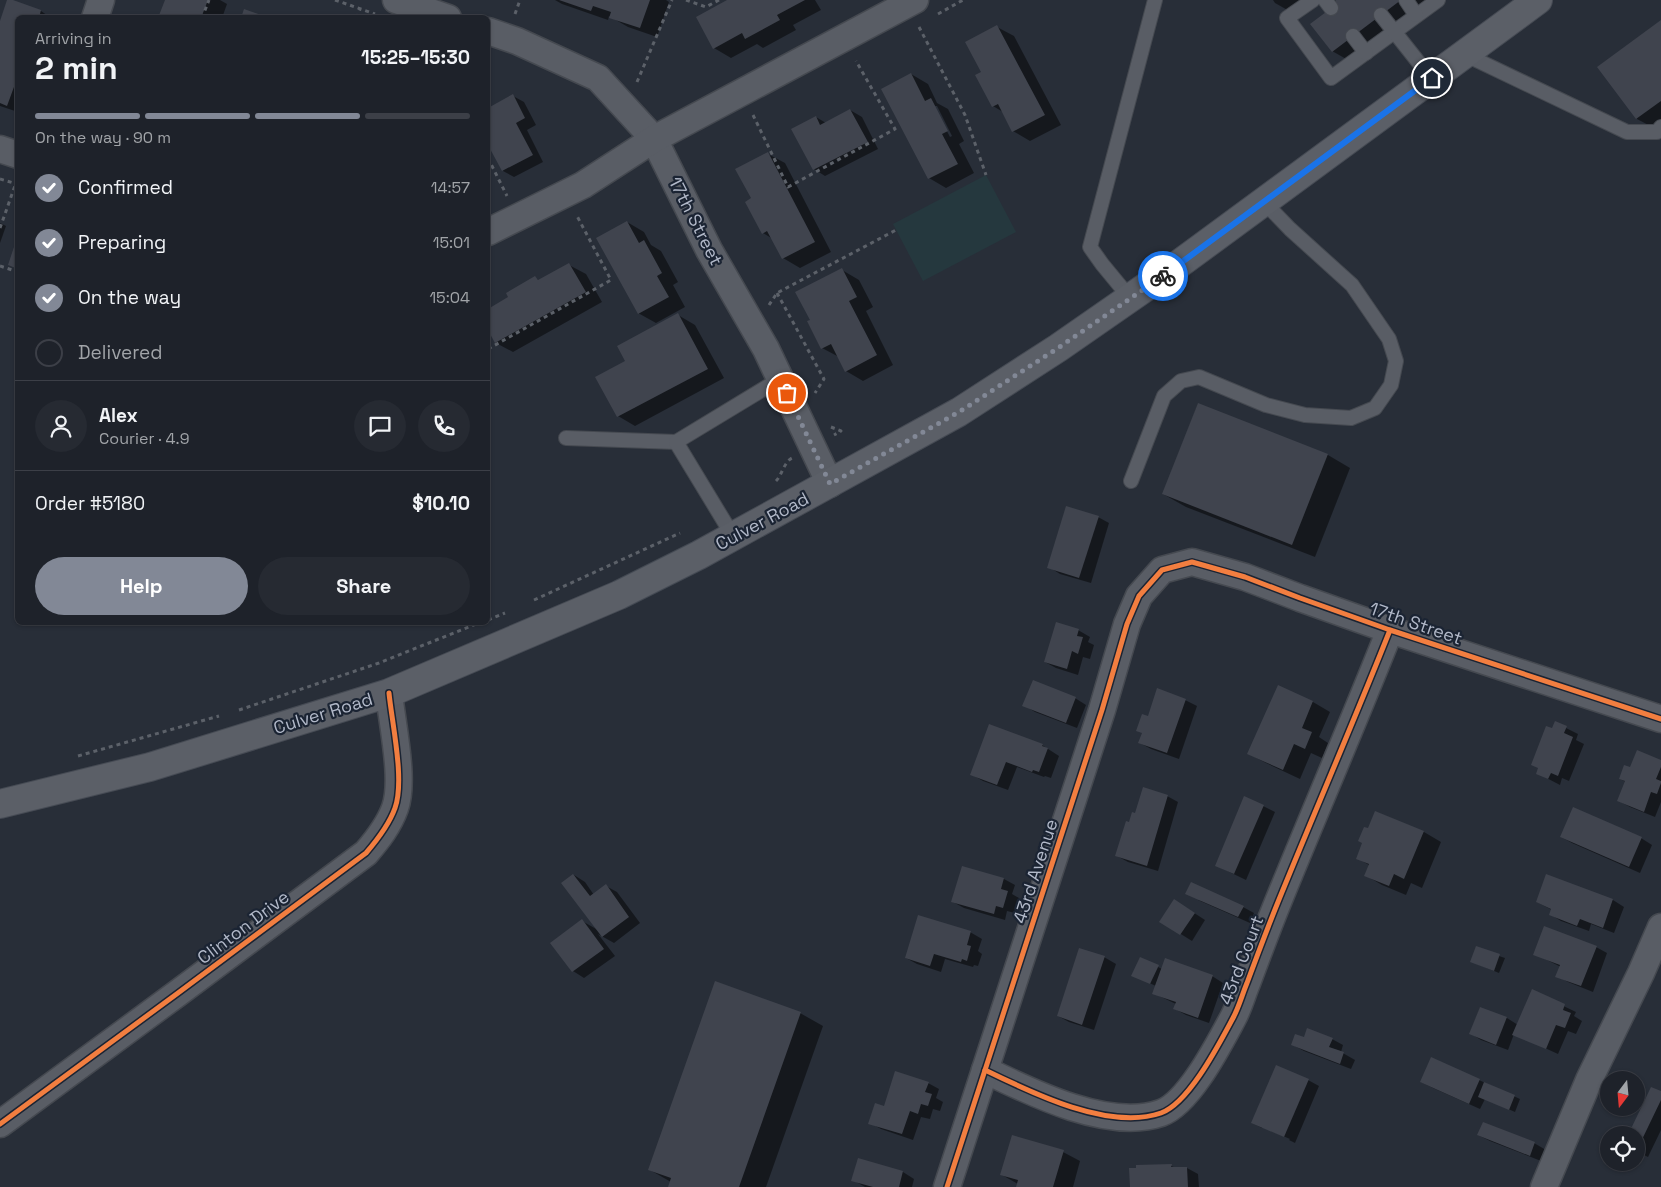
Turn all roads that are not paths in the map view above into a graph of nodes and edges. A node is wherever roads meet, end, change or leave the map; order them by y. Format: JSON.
{"nodes":[{"id":1,"x":101,"y":0,"type":"edge"},
{"id":2,"x":1154,"y":0,"type":"edge"},
{"id":3,"x":1313,"y":0,"type":"edge"},
{"id":4,"x":1406,"y":0,"type":"edge"},
{"id":5,"x":1438,"y":0,"type":"edge"},
{"id":6,"x":1538,"y":0,"type":"edge"},
{"id":7,"x":388,"y":8,"type":"edge"},
{"id":8,"x":872,"y":10,"type":"edge"},
{"id":9,"x":922,"y":13,"type":"edge"},
{"id":10,"x":96,"y":15,"type":"edge"},
{"id":11,"x":430,"y":15,"type":"edge"},
{"id":12,"x":1381,"y":15,"type":"dead end"},
{"id":13,"x":1416,"y":15,"type":"junction"},
{"id":14,"x":490,"y":32,"type":"edge"},
{"id":15,"x":1394,"y":32,"type":"junction"},
{"id":16,"x":1353,"y":36,"type":"dead end"},
{"id":17,"x":1366,"y":53,"type":"junction"},
{"id":18,"x":1464,"y":54,"type":"junction"},
{"id":19,"x":1432,"y":78,"type":"junction"},
{"id":20,"x":1661,"y":127,"type":"edge"},
{"id":21,"x":654,"y":139,"type":"junction"},
{"id":22,"x":0,"y":149,"type":"edge"},
{"id":23,"x":15,"y":154,"type":"edge"},
{"id":24,"x":1263,"y":202,"type":"junction"},
{"id":25,"x":490,"y":231,"type":"edge"},
{"id":26,"x":1130,"y":298,"type":"junction"},
{"id":27,"x":780,"y":379,"type":"junction"},
{"id":28,"x":566,"y":438,"type":"dead end"},
{"id":29,"x":676,"y":442,"type":"junction"},
{"id":30,"x":1131,"y":481,"type":"dead end"},
{"id":31,"x":830,"y":484,"type":"junction"},
{"id":32,"x":733,"y":536,"type":"junction"},
{"id":33,"x":1162,"y":570,"type":"joint"},
{"id":34,"x":1390,"y":630,"type":"junction"},
{"id":35,"x":389,"y":693,"type":"junction"},
{"id":36,"x":1661,"y":719,"type":"edge"},
{"id":37,"x":0,"y":804,"type":"edge"},
{"id":38,"x":1661,"y":927,"type":"edge"},
{"id":39,"x":985,"y":1070,"type":"junction"},
{"id":40,"x":0,"y":1124,"type":"edge"},
{"id":41,"x":947,"y":1187,"type":"edge"},
{"id":42,"x":1544,"y":1187,"type":"edge"}],
"edges":[{"from":1,"to":10,"type":"street"},
{"from":2,"to":26,"type":"lane"},
{"from":3,"to":17,"type":"lane"},
{"from":4,"to":13,"type":"lane"},
{"from":5,"to":13,"type":"lane"},
{"from":6,"to":18,"type":"main road","name":"Culver Road"},
{"from":7,"to":11,"type":"street"},
{"from":8,"to":9,"type":"street"},
{"from":8,"to":21,"type":"street"},
{"from":12,"to":15,"type":"lane"},
{"from":13,"to":15,"type":"lane"},
{"from":14,"to":21,"type":"street","name":"17th Street"},
{"from":15,"to":17,"type":"lane"},
{"from":15,"to":19,"type":"lane"},
{"from":16,"to":17,"type":"lane"},
{"from":18,"to":19,"type":"main road","name":"Culver Road"},
{"from":18,"to":20,"type":"lane"},
{"from":19,"to":24,"type":"main road","name":"Culver Road"},
{"from":21,"to":25,"type":"street"},
{"from":21,"to":27,"type":"street","name":"17th Street"},
{"from":22,"to":23,"type":"street"},
{"from":24,"to":26,"type":"main road","name":"Culver Road"},
{"from":24,"to":30,"type":"lane"},
{"from":26,"to":31,"type":"main road","name":"Culver Road"},
{"from":27,"to":29,"type":"lane"},
{"from":27,"to":31,"type":"street","name":"17th Street"},
{"from":28,"to":29,"type":"lane"},
{"from":29,"to":32,"type":"lane"},
{"from":31,"to":32,"type":"main road","name":"Culver Road"},
{"from":32,"to":35,"type":"main road","name":"Culver Road"},
{"from":33,"to":34,"type":"street","name":"17th Street"},
{"from":33,"to":39,"type":"street","name":"43rd Avenue"},
{"from":34,"to":36,"type":"street","name":"17th Street"},
{"from":34,"to":39,"type":"street","name":"43rd Court"},
{"from":35,"to":37,"type":"main road","name":"Culver Road"},
{"from":35,"to":40,"type":"street","name":"Clinton Drive"},
{"from":38,"to":42,"type":"street"},
{"from":39,"to":41,"type":"street","name":"43rd Avenue"}]}
